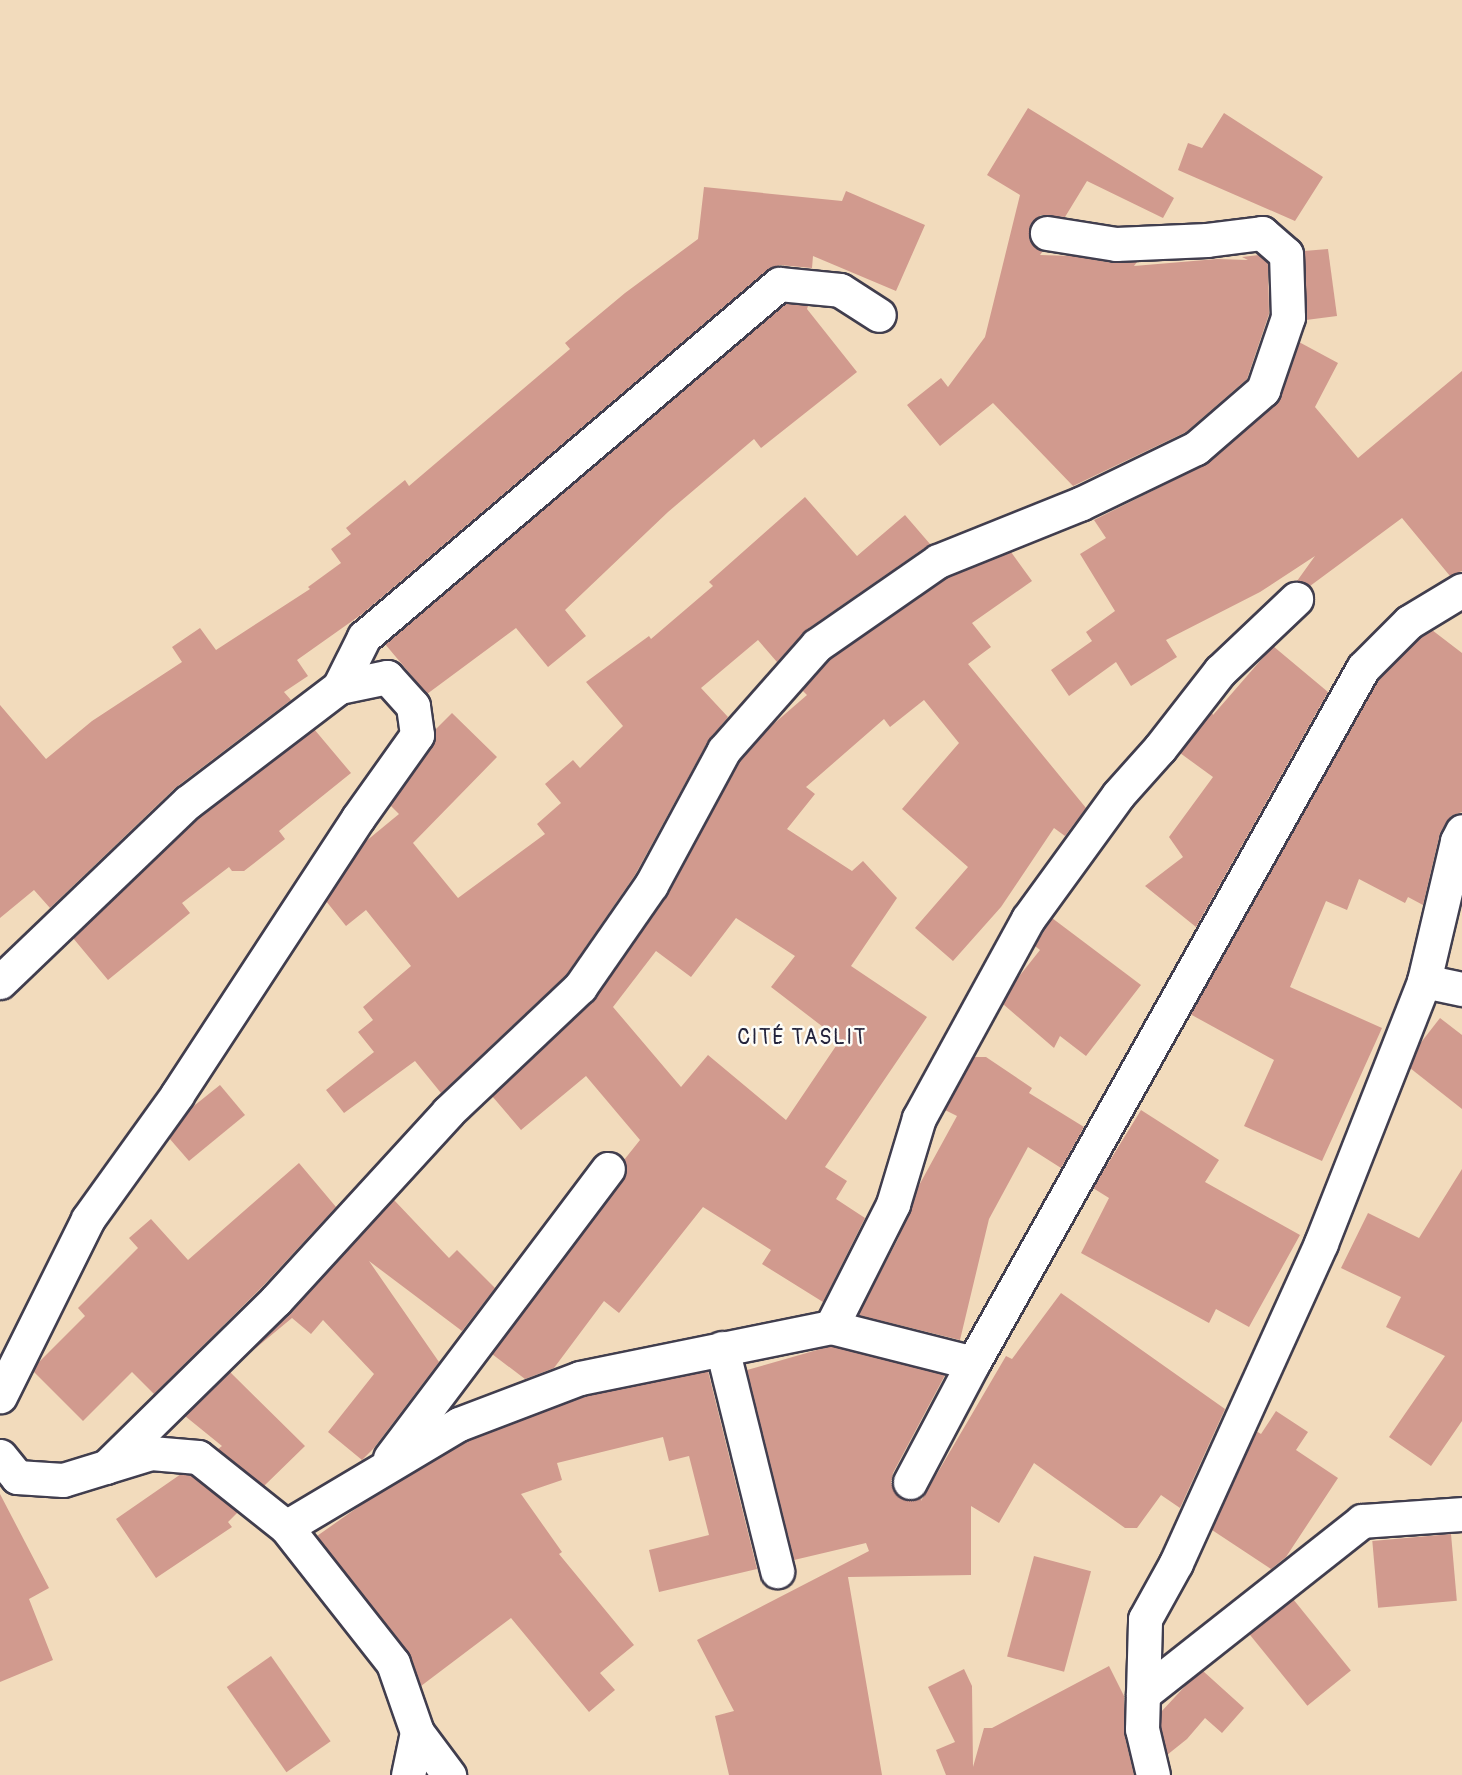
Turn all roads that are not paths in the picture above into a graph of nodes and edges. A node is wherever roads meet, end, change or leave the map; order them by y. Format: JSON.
{"nodes":[{"id":1,"x":1047,"y":233,"type":"dead end"},
{"id":2,"x":879,"y":315,"type":"dead end"},
{"id":3,"x":1462,"y":590,"type":"edge"},
{"id":4,"x":1296,"y":599,"type":"dead end"},
{"id":5,"x":339,"y":687,"type":"junction"},
{"id":6,"x":1462,"y":831,"type":"edge"},
{"id":7,"x":1424,"y":981,"type":"junction"},
{"id":8,"x":0,"y":982,"type":"edge"},
{"id":9,"x":1462,"y":989,"type":"edge"},
{"id":10,"x":608,"y":1169,"type":"dead end"},
{"id":11,"x":831,"y":1327,"type":"junction"},
{"id":12,"x":722,"y":1348,"type":"junction"},
{"id":13,"x":973,"y":1363,"type":"junction"},
{"id":14,"x":0,"y":1396,"type":"edge"},
{"id":15,"x":0,"y":1456,"type":"edge"},
{"id":16,"x":106,"y":1467,"type":"junction"},
{"id":17,"x":380,"y":1471,"type":"junction"},
{"id":18,"x":910,"y":1482,"type":"dead end"},
{"id":19,"x":1462,"y":1514,"type":"edge"},
{"id":20,"x":286,"y":1527,"type":"junction"},
{"id":21,"x":777,"y":1571,"type":"dead end"},
{"id":22,"x":1143,"y":1695,"type":"junction"},
{"id":23,"x":417,"y":1732,"type":"junction"},
{"id":24,"x":408,"y":1775,"type":"edge"},
{"id":25,"x":449,"y":1775,"type":"edge"},
{"id":26,"x":1153,"y":1775,"type":"edge"}],
"edges":[{"from":1,"to":16,"type":"street"},
{"from":2,"to":5,"type":"street"},
{"from":3,"to":13,"type":"street"},
{"from":4,"to":11,"type":"street"},
{"from":5,"to":8,"type":"street"},
{"from":5,"to":14,"type":"street"},
{"from":6,"to":7,"type":"street"},
{"from":7,"to":9,"type":"street"},
{"from":7,"to":22,"type":"street"},
{"from":10,"to":17,"type":"street"},
{"from":11,"to":12,"type":"street"},
{"from":11,"to":13,"type":"street"},
{"from":12,"to":17,"type":"street"},
{"from":12,"to":21,"type":"street"},
{"from":13,"to":18,"type":"street"},
{"from":15,"to":16,"type":"street"},
{"from":16,"to":20,"type":"street"},
{"from":17,"to":20,"type":"street"},
{"from":19,"to":22,"type":"street"},
{"from":20,"to":23,"type":"street"},
{"from":22,"to":26,"type":"street"},
{"from":23,"to":24,"type":"street"},
{"from":23,"to":25,"type":"street"}]}
